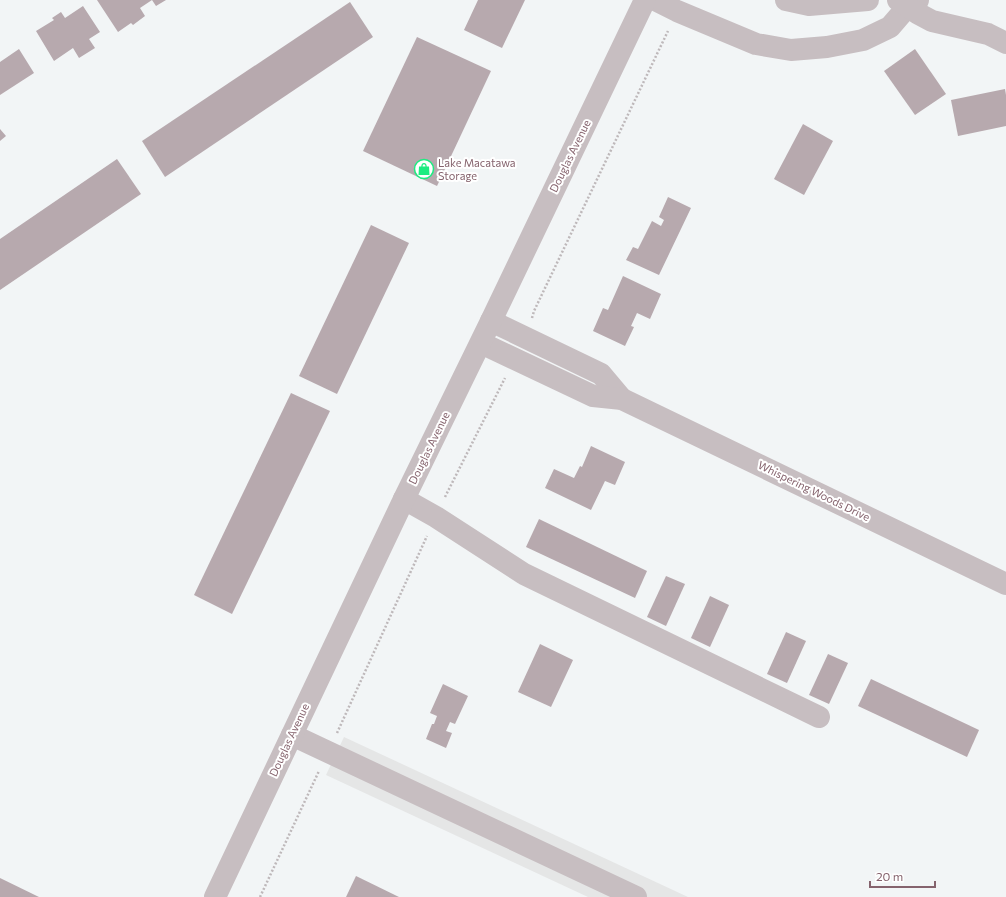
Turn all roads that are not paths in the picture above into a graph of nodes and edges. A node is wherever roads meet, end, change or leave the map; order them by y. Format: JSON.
{"nodes":[{"id":1,"x":645,"y":0,"type":"edge"},
{"id":2,"x":655,"y":0,"type":"edge"},
{"id":3,"x":786,"y":0,"type":"edge"},
{"id":4,"x":868,"y":0,"type":"edge"},
{"id":5,"x":908,"y":2,"type":"edge"},
{"id":6,"x":1006,"y":43,"type":"edge"},
{"id":7,"x":491,"y":321,"type":"junction"},
{"id":8,"x":481,"y":343,"type":"junction"},
{"id":9,"x":622,"y":399,"type":"junction"},
{"id":10,"x":404,"y":499,"type":"junction"},
{"id":11,"x":1006,"y":584,"type":"edge"},
{"id":12,"x":819,"y":717,"type":"dead end"},
{"id":13,"x":292,"y":735,"type":"junction"},
{"id":14,"x":215,"y":897,"type":"edge"},
{"id":15,"x":636,"y":897,"type":"edge"}],
"edges":[{"from":1,"to":7,"type":"street","name":"Douglas Avenue"},
{"from":2,"to":5,"type":"street"},
{"from":3,"to":4,"type":"street"},
{"from":5,"to":6,"type":"street"},
{"from":7,"to":8,"type":"street","name":"Douglas Avenue"},
{"from":7,"to":9,"type":"street","name":"Whispering Woods Drive"},
{"from":8,"to":9,"type":"street","name":"Whispering Woods Drive"},
{"from":8,"to":10,"type":"street","name":"Douglas Avenue"},
{"from":9,"to":11,"type":"street","name":"Whispering Woods Drive"},
{"from":10,"to":12,"type":"street"},
{"from":10,"to":13,"type":"street","name":"Douglas Avenue"},
{"from":13,"to":14,"type":"street","name":"Douglas Avenue"},
{"from":13,"to":15,"type":"street"}]}
